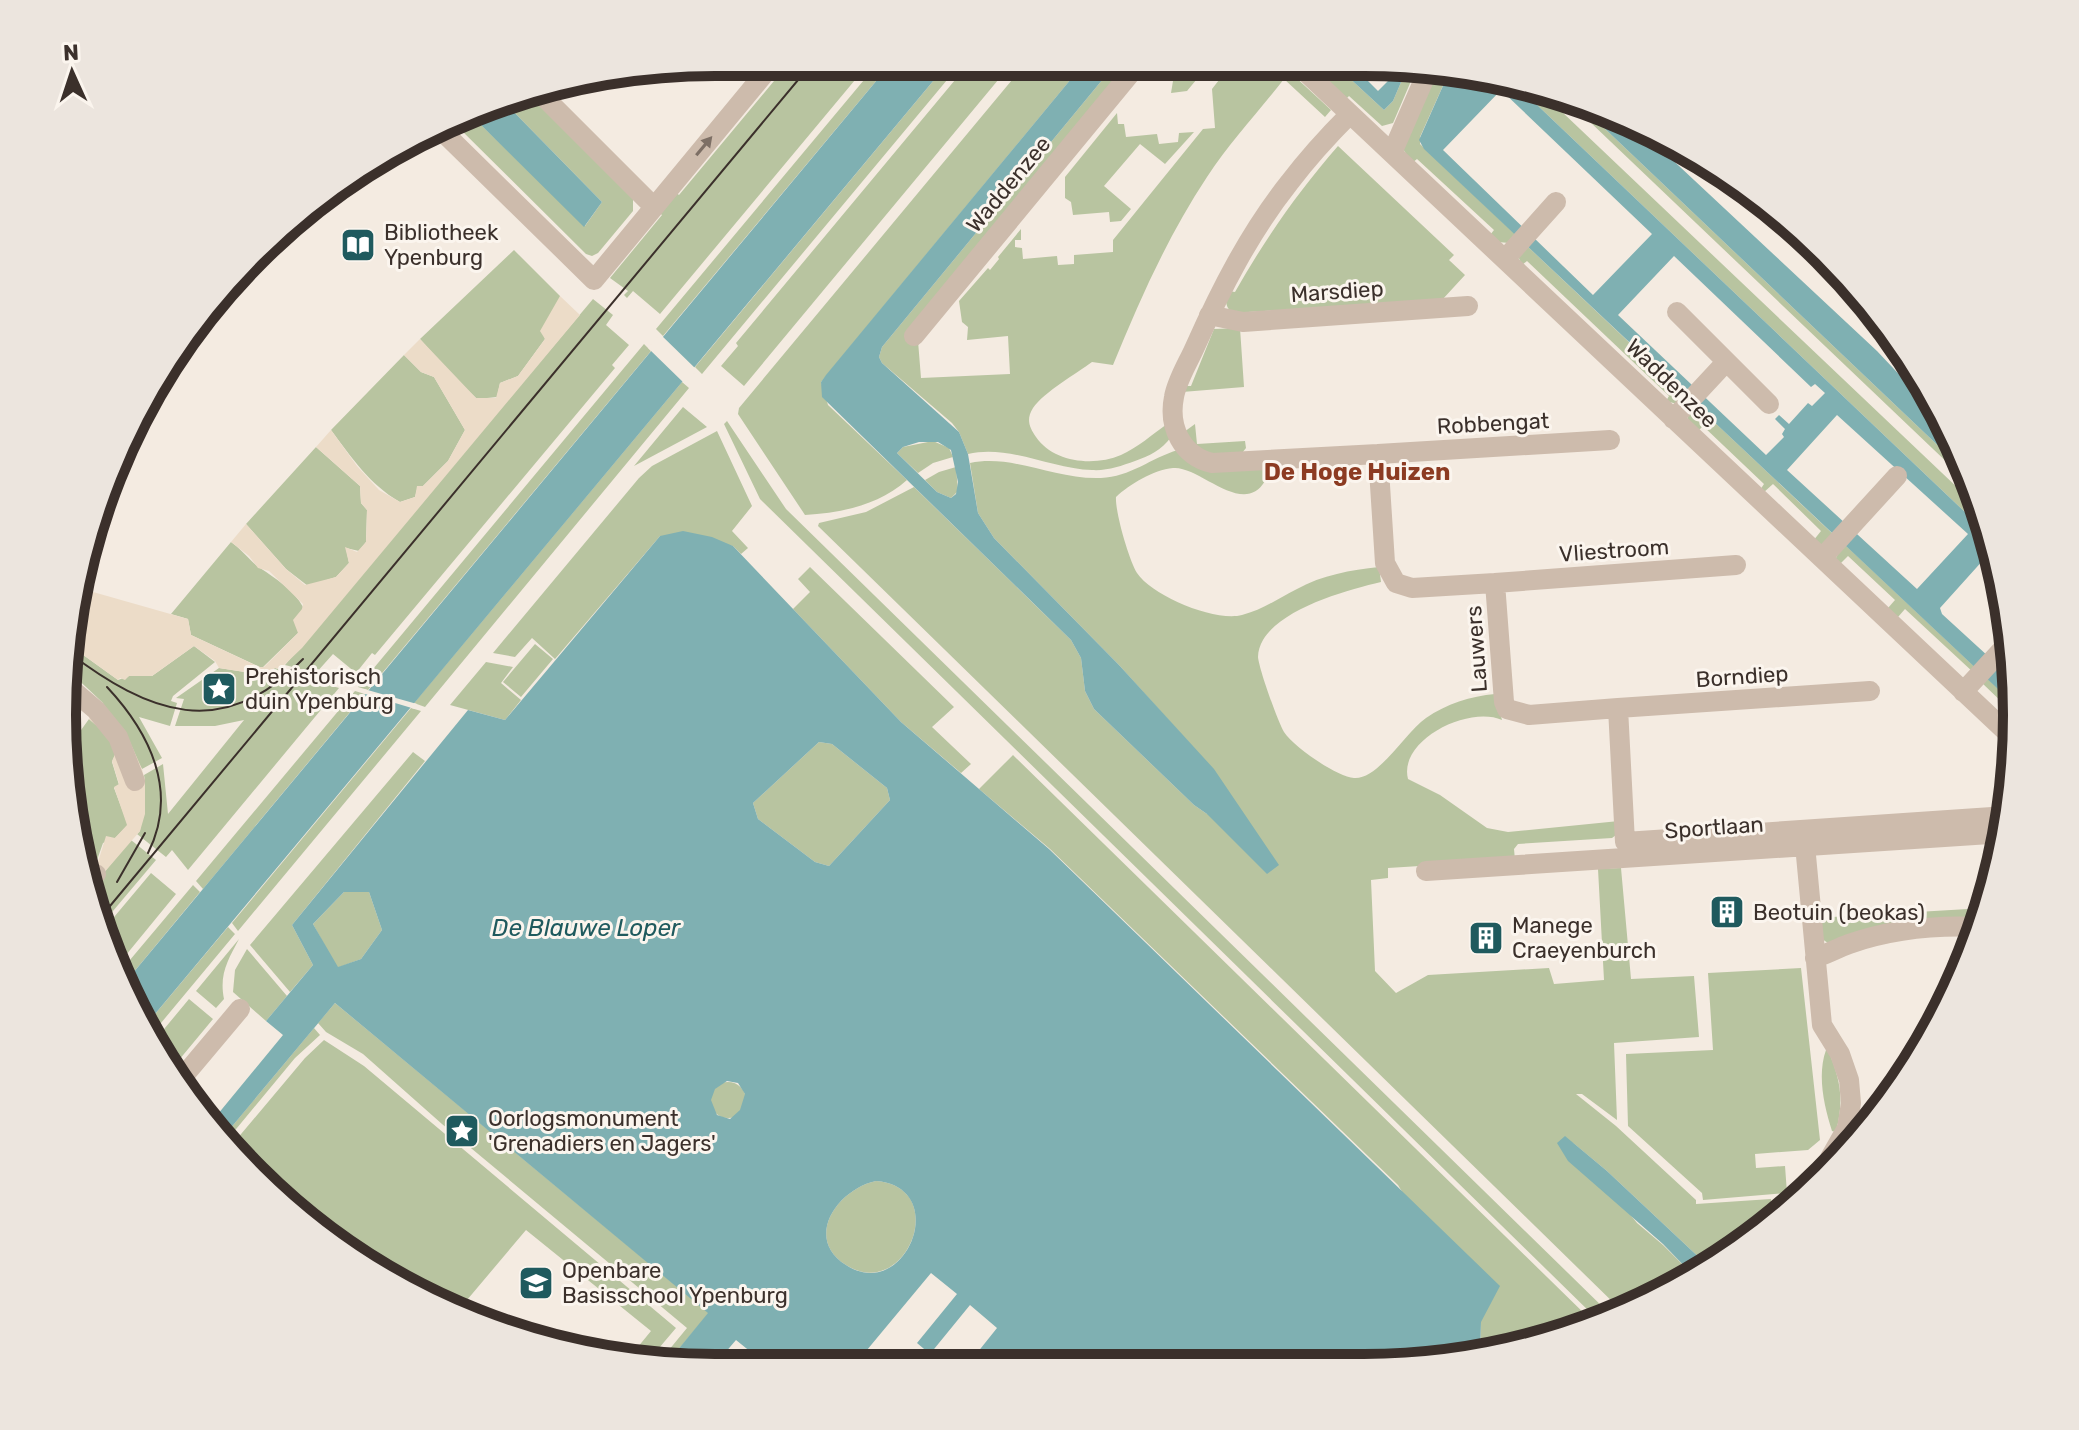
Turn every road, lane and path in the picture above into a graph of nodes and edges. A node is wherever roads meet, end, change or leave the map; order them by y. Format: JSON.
{"nodes":[{"id":1,"x":761,"y":76,"type":"edge"},
{"id":2,"x":1128,"y":76,"type":"edge"},
{"id":3,"x":1310,"y":76,"type":"edge"},
{"id":4,"x":1424,"y":79,"type":"edge"},
{"id":5,"x":546,"y":99,"type":"edge"},
{"id":6,"x":1350,"y":114,"type":"junction"},
{"id":7,"x":447,"y":135,"type":"edge"},
{"id":8,"x":1392,"y":153,"type":"junction"},
{"id":9,"x":1556,"y":202,"type":"dead end"},
{"id":10,"x":653,"y":206,"type":"junction"},
{"id":11,"x":1512,"y":252,"type":"junction"},
{"id":12,"x":1468,"y":306,"type":"dead end"},
{"id":13,"x":1677,"y":312,"type":"dead end"},
{"id":14,"x":1209,"y":315,"type":"junction"},
{"id":15,"x":914,"y":336,"type":"dead end"},
{"id":16,"x":1726,"y":362,"type":"junction"},
{"id":17,"x":1769,"y":404,"type":"dead end"},
{"id":18,"x":1680,"y":411,"type":"junction"},
{"id":19,"x":1610,"y":440,"type":"dead end"},
{"id":20,"x":1378,"y":454,"type":"junction"},
{"id":21,"x":1897,"y":476,"type":"dead end"},
{"id":22,"x":1828,"y":550,"type":"junction"},
{"id":23,"x":1736,"y":565,"type":"dead end"},
{"id":24,"x":1495,"y":583,"type":"junction"},
{"id":25,"x":2000,"y":652,"type":"edge"},
{"id":26,"x":1870,"y":691,"type":"dead end"},
{"id":27,"x":1963,"y":692,"type":"junction"},
{"id":28,"x":77,"y":693,"type":"edge"},
{"id":29,"x":1618,"y":708,"type":"junction"},
{"id":30,"x":2003,"y":729,"type":"edge"},
{"id":31,"x":135,"y":781,"type":"dead end"},
{"id":32,"x":1995,"y":817,"type":"edge"},
{"id":33,"x":1992,"y":834,"type":"edge"},
{"id":34,"x":1805,"y":845,"type":"junction"},
{"id":35,"x":1426,"y":871,"type":"dead end"},
{"id":36,"x":1966,"y":927,"type":"edge"},
{"id":37,"x":1815,"y":958,"type":"junction"},
{"id":38,"x":240,"y":1009,"type":"dead end"},
{"id":39,"x":186,"y":1073,"type":"edge"},
{"id":40,"x":1840,"y":1141,"type":"edge"}],
"edges":[{"from":10,"to":1,"type":"street","one_way":true},
{"from":2,"to":15,"type":"street","name":"Waddenzee"},
{"from":3,"to":6,"type":"street","name":"Waddenzee"},
{"from":4,"to":8,"type":"street"},
{"from":5,"to":10,"type":"street"},
{"from":6,"to":8,"type":"street","name":"Waddenzee"},
{"from":6,"to":14,"type":"street"},
{"from":7,"to":10,"type":"street"},
{"from":8,"to":11,"type":"street","name":"Waddenzee"},
{"from":9,"to":11,"type":"street"},
{"from":11,"to":18,"type":"street","name":"Waddenzee"},
{"from":12,"to":14,"type":"street","name":"Marsdiep"},
{"from":13,"to":16,"type":"street"},
{"from":14,"to":20,"type":"street"},
{"from":16,"to":17,"type":"street"},
{"from":16,"to":18,"type":"street"},
{"from":18,"to":22,"type":"street","name":"Waddenzee"},
{"from":19,"to":20,"type":"street","name":"Robbengat"},
{"from":20,"to":24,"type":"street","name":"Lauwers"},
{"from":21,"to":22,"type":"street"},
{"from":22,"to":27,"type":"street","name":"Waddenzee"},
{"from":23,"to":24,"type":"street","name":"Vliestroom"},
{"from":24,"to":29,"type":"street","name":"Lauwers"},
{"from":25,"to":27,"type":"street"},
{"from":26,"to":29,"type":"street","name":"Borndiep"},
{"from":27,"to":30,"type":"street","name":"Waddenzee"},
{"from":28,"to":31,"type":"street"},
{"from":29,"to":32,"type":"street"},
{"from":33,"to":34,"type":"street","name":"Sportlaan"},
{"from":34,"to":35,"type":"street","name":"Sportlaan"},
{"from":34,"to":37,"type":"street"},
{"from":36,"to":37,"type":"street"},
{"from":37,"to":40,"type":"street"},
{"from":38,"to":39,"type":"street"}]}
